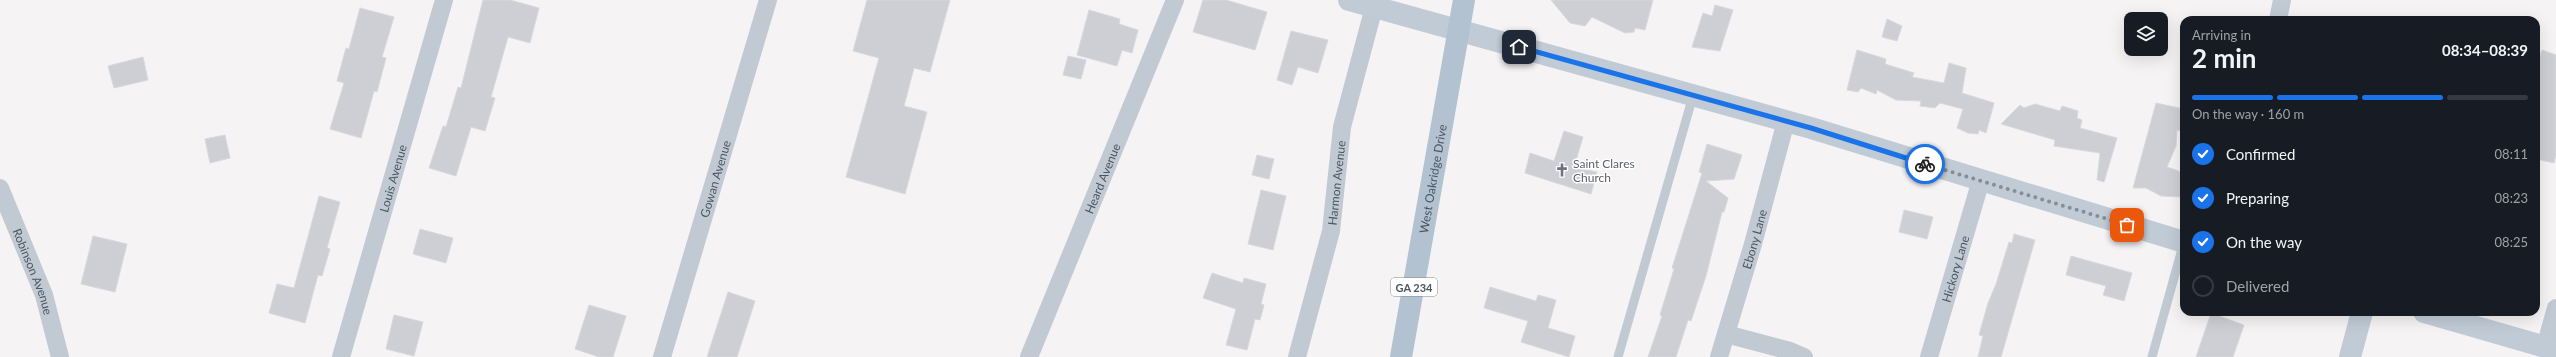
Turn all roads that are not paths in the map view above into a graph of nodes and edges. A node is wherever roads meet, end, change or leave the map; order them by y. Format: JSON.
{"nodes":[{"id":1,"x":444,"y":0,"type":"edge"},
{"id":2,"x":768,"y":0,"type":"edge"},
{"id":3,"x":1175,"y":0,"type":"edge"},
{"id":4,"x":1464,"y":0,"type":"edge"},
{"id":5,"x":2282,"y":0,"type":"edge"},
{"id":6,"x":1365,"y":3,"type":"edge"},
{"id":7,"x":2279,"y":16,"type":"edge"},
{"id":8,"x":1459,"y":30,"type":"junction"},
{"id":9,"x":1693,"y":96,"type":"junction"},
{"id":10,"x":1786,"y":121,"type":"junction"},
{"id":11,"x":1981,"y":180,"type":"junction"},
{"id":12,"x":0,"y":188,"type":"edge"},
{"id":13,"x":2180,"y":241,"type":"edge"},
{"id":14,"x":2180,"y":256,"type":"edge"},
{"id":15,"x":2556,"y":308,"type":"edge"},
{"id":16,"x":2361,"y":316,"type":"edge"},
{"id":17,"x":2438,"y":316,"type":"edge"},
{"id":18,"x":1726,"y":334,"type":"junction"},
{"id":19,"x":2551,"y":348,"type":"edge"},
{"id":20,"x":60,"y":357,"type":"edge"},
{"id":21,"x":341,"y":357,"type":"edge"},
{"id":22,"x":662,"y":357,"type":"edge"},
{"id":23,"x":1029,"y":357,"type":"edge"},
{"id":24,"x":1297,"y":357,"type":"edge"},
{"id":25,"x":1401,"y":357,"type":"edge"},
{"id":26,"x":1618,"y":357,"type":"edge"},
{"id":27,"x":1719,"y":357,"type":"edge"},
{"id":28,"x":1804,"y":357,"type":"edge"},
{"id":29,"x":1929,"y":357,"type":"edge"},
{"id":30,"x":2152,"y":357,"type":"edge"},
{"id":31,"x":2350,"y":357,"type":"edge"}],
"edges":[{"from":1,"to":21,"type":"street","name":"Louis Avenue"},
{"from":2,"to":22,"type":"street","name":"Gowan Avenue"},
{"from":3,"to":23,"type":"street","name":"Heard Avenue"},
{"from":4,"to":8,"type":"main road","name":"West Oakridge Drive","number":"GA 234"},
{"from":5,"to":7,"type":"street"},
{"from":6,"to":8,"type":"street"},
{"from":6,"to":24,"type":"street","name":"Harmon Avenue"},
{"from":8,"to":9,"type":"street"},
{"from":8,"to":25,"type":"main road","name":"West Oakridge Drive","number":"GA 234"},
{"from":9,"to":10,"type":"street"},
{"from":9,"to":26,"type":"lane"},
{"from":10,"to":11,"type":"street"},
{"from":10,"to":18,"type":"street","name":"Ebony Lane"},
{"from":11,"to":13,"type":"street"},
{"from":11,"to":29,"type":"street","name":"Hickory Lane"},
{"from":12,"to":20,"type":"street","name":"Robinson Avenue"},
{"from":14,"to":30,"type":"lane"},
{"from":15,"to":19,"type":"street"},
{"from":16,"to":31,"type":"street"},
{"from":17,"to":19,"type":"street"},
{"from":18,"to":27,"type":"street","name":"Ebony Lane"},
{"from":18,"to":28,"type":"street"}]}
